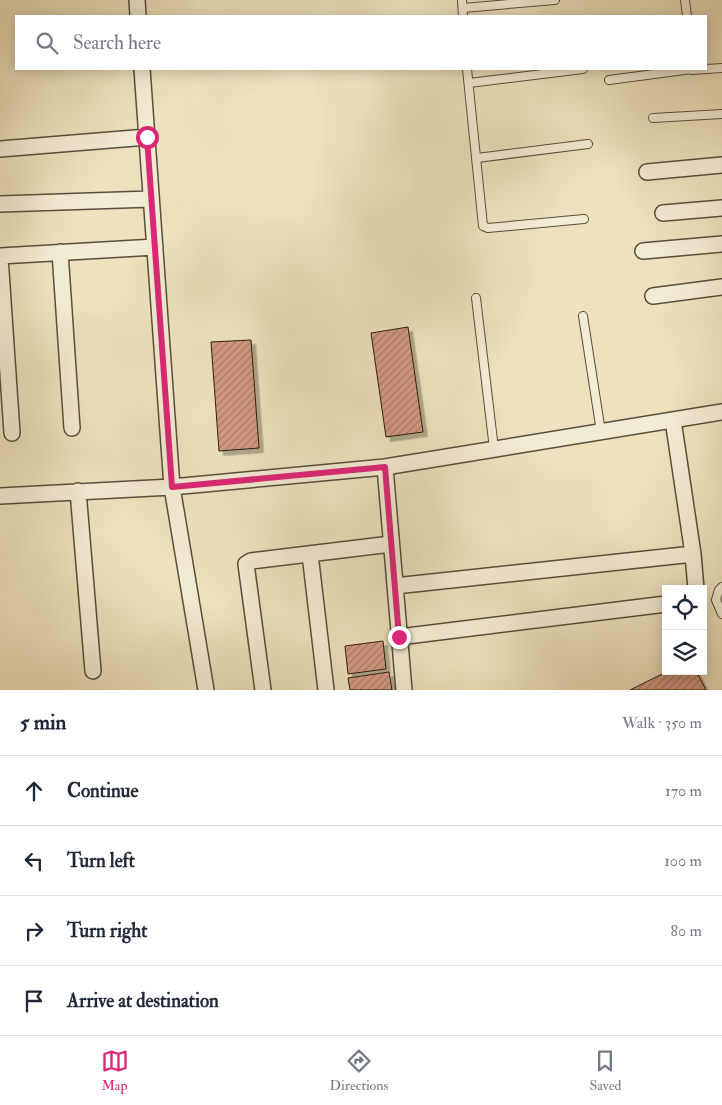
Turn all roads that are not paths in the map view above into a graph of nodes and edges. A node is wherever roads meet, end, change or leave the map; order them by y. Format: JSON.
{"nodes":[{"id":1,"x":137,"y":0,"type":"edge"},
{"id":2,"x":554,"y":0,"type":"edge"},
{"id":3,"x":685,"y":0,"type":"edge"},
{"id":4,"x":462,"y":4,"type":"edge"},
{"id":5,"x":138,"y":15,"type":"edge"},
{"id":6,"x":687,"y":15,"type":"edge"},
{"id":7,"x":722,"y":68,"type":"edge"},
{"id":8,"x":707,"y":69,"type":"edge"},
{"id":9,"x":142,"y":70,"type":"edge"},
{"id":10,"x":467,"y":70,"type":"edge"},
{"id":11,"x":575,"y":70,"type":"edge"},
{"id":12,"x":692,"y":70,"type":"edge"},
{"id":13,"x":608,"y":80,"type":"dead end"},
{"id":14,"x":468,"y":83,"type":"junction"},
{"id":15,"x":722,"y":114,"type":"edge"},
{"id":16,"x":653,"y":118,"type":"dead end"},
{"id":17,"x":147,"y":137,"type":"junction"},
{"id":18,"x":588,"y":144,"type":"dead end"},
{"id":19,"x":0,"y":149,"type":"edge"},
{"id":20,"x":477,"y":158,"type":"junction"},
{"id":21,"x":722,"y":165,"type":"edge"},
{"id":22,"x":647,"y":172,"type":"dead end"},
{"id":23,"x":151,"y":199,"type":"junction"},
{"id":24,"x":0,"y":204,"type":"edge"},
{"id":25,"x":722,"y":208,"type":"edge"},
{"id":26,"x":663,"y":213,"type":"dead end"},
{"id":27,"x":584,"y":219,"type":"dead end"},
{"id":28,"x":722,"y":244,"type":"edge"},
{"id":29,"x":155,"y":247,"type":"junction"},
{"id":30,"x":643,"y":251,"type":"dead end"},
{"id":31,"x":60,"y":252,"type":"junction"},
{"id":32,"x":0,"y":256,"type":"edge"},
{"id":33,"x":722,"y":287,"type":"edge"},
{"id":34,"x":653,"y":296,"type":"dead end"},
{"id":35,"x":476,"y":298,"type":"dead end"},
{"id":36,"x":583,"y":316,"type":"dead end"},
{"id":37,"x":722,"y":412,"type":"edge"},
{"id":38,"x":673,"y":420,"type":"junction"},
{"id":39,"x":72,"y":428,"type":"dead end"},
{"id":40,"x":601,"y":432,"type":"junction"},
{"id":41,"x":12,"y":433,"type":"dead end"},
{"id":42,"x":494,"y":449,"type":"junction"},
{"id":43,"x":385,"y":467,"type":"junction"},
{"id":44,"x":172,"y":487,"type":"junction"},
{"id":45,"x":78,"y":491,"type":"junction"},
{"id":46,"x":0,"y":496,"type":"edge"},
{"id":47,"x":392,"y":544,"type":"junction"},
{"id":48,"x":310,"y":554,"type":"junction"},
{"id":49,"x":693,"y":554,"type":"junction"},
{"id":50,"x":696,"y":585,"type":"edge"},
{"id":51,"x":395,"y":586,"type":"junction"},
{"id":52,"x":722,"y":587,"type":"edge"},
{"id":53,"x":662,"y":604,"type":"edge"},
{"id":54,"x":722,"y":614,"type":"edge"},
{"id":55,"x":399,"y":637,"type":"junction"},
{"id":56,"x":93,"y":671,"type":"dead end"},
{"id":57,"x":206,"y":690,"type":"edge"},
{"id":58,"x":263,"y":690,"type":"edge"},
{"id":59,"x":326,"y":690,"type":"edge"},
{"id":60,"x":404,"y":690,"type":"edge"}],
"edges":[{"from":1,"to":5,"type":"street"},
{"from":2,"to":4,"type":"lane"},
{"from":3,"to":6,"type":"lane"},
{"from":7,"to":8,"type":"lane"},
{"from":9,"to":17,"type":"street"},
{"from":10,"to":14,"type":"lane"},
{"from":11,"to":14,"type":"lane"},
{"from":12,"to":13,"type":"lane"},
{"from":14,"to":20,"type":"lane"},
{"from":15,"to":16,"type":"lane"},
{"from":17,"to":19,"type":"street"},
{"from":17,"to":23,"type":"street"},
{"from":18,"to":20,"type":"lane"},
{"from":20,"to":27,"type":"lane"},
{"from":21,"to":22,"type":"street"},
{"from":23,"to":24,"type":"street"},
{"from":23,"to":29,"type":"street"},
{"from":25,"to":26,"type":"street"},
{"from":28,"to":30,"type":"street"},
{"from":29,"to":31,"type":"street"},
{"from":29,"to":44,"type":"street"},
{"from":31,"to":32,"type":"street"},
{"from":31,"to":39,"type":"street"},
{"from":32,"to":41,"type":"street"},
{"from":33,"to":34,"type":"street"},
{"from":35,"to":42,"type":"lane"},
{"from":36,"to":40,"type":"lane"},
{"from":37,"to":38,"type":"street"},
{"from":38,"to":40,"type":"street"},
{"from":38,"to":49,"type":"street"},
{"from":40,"to":42,"type":"street"},
{"from":42,"to":43,"type":"street"},
{"from":43,"to":44,"type":"street"},
{"from":43,"to":47,"type":"street"},
{"from":44,"to":45,"type":"street"},
{"from":44,"to":57,"type":"street"},
{"from":45,"to":46,"type":"street"},
{"from":45,"to":56,"type":"street"},
{"from":47,"to":48,"type":"street"},
{"from":47,"to":51,"type":"street"},
{"from":48,"to":58,"type":"street"},
{"from":48,"to":59,"type":"street"},
{"from":49,"to":50,"type":"street"},
{"from":49,"to":51,"type":"street"},
{"from":51,"to":55,"type":"street"},
{"from":52,"to":54,"type":"lane"},
{"from":53,"to":55,"type":"street"},
{"from":55,"to":60,"type":"street"}]}
